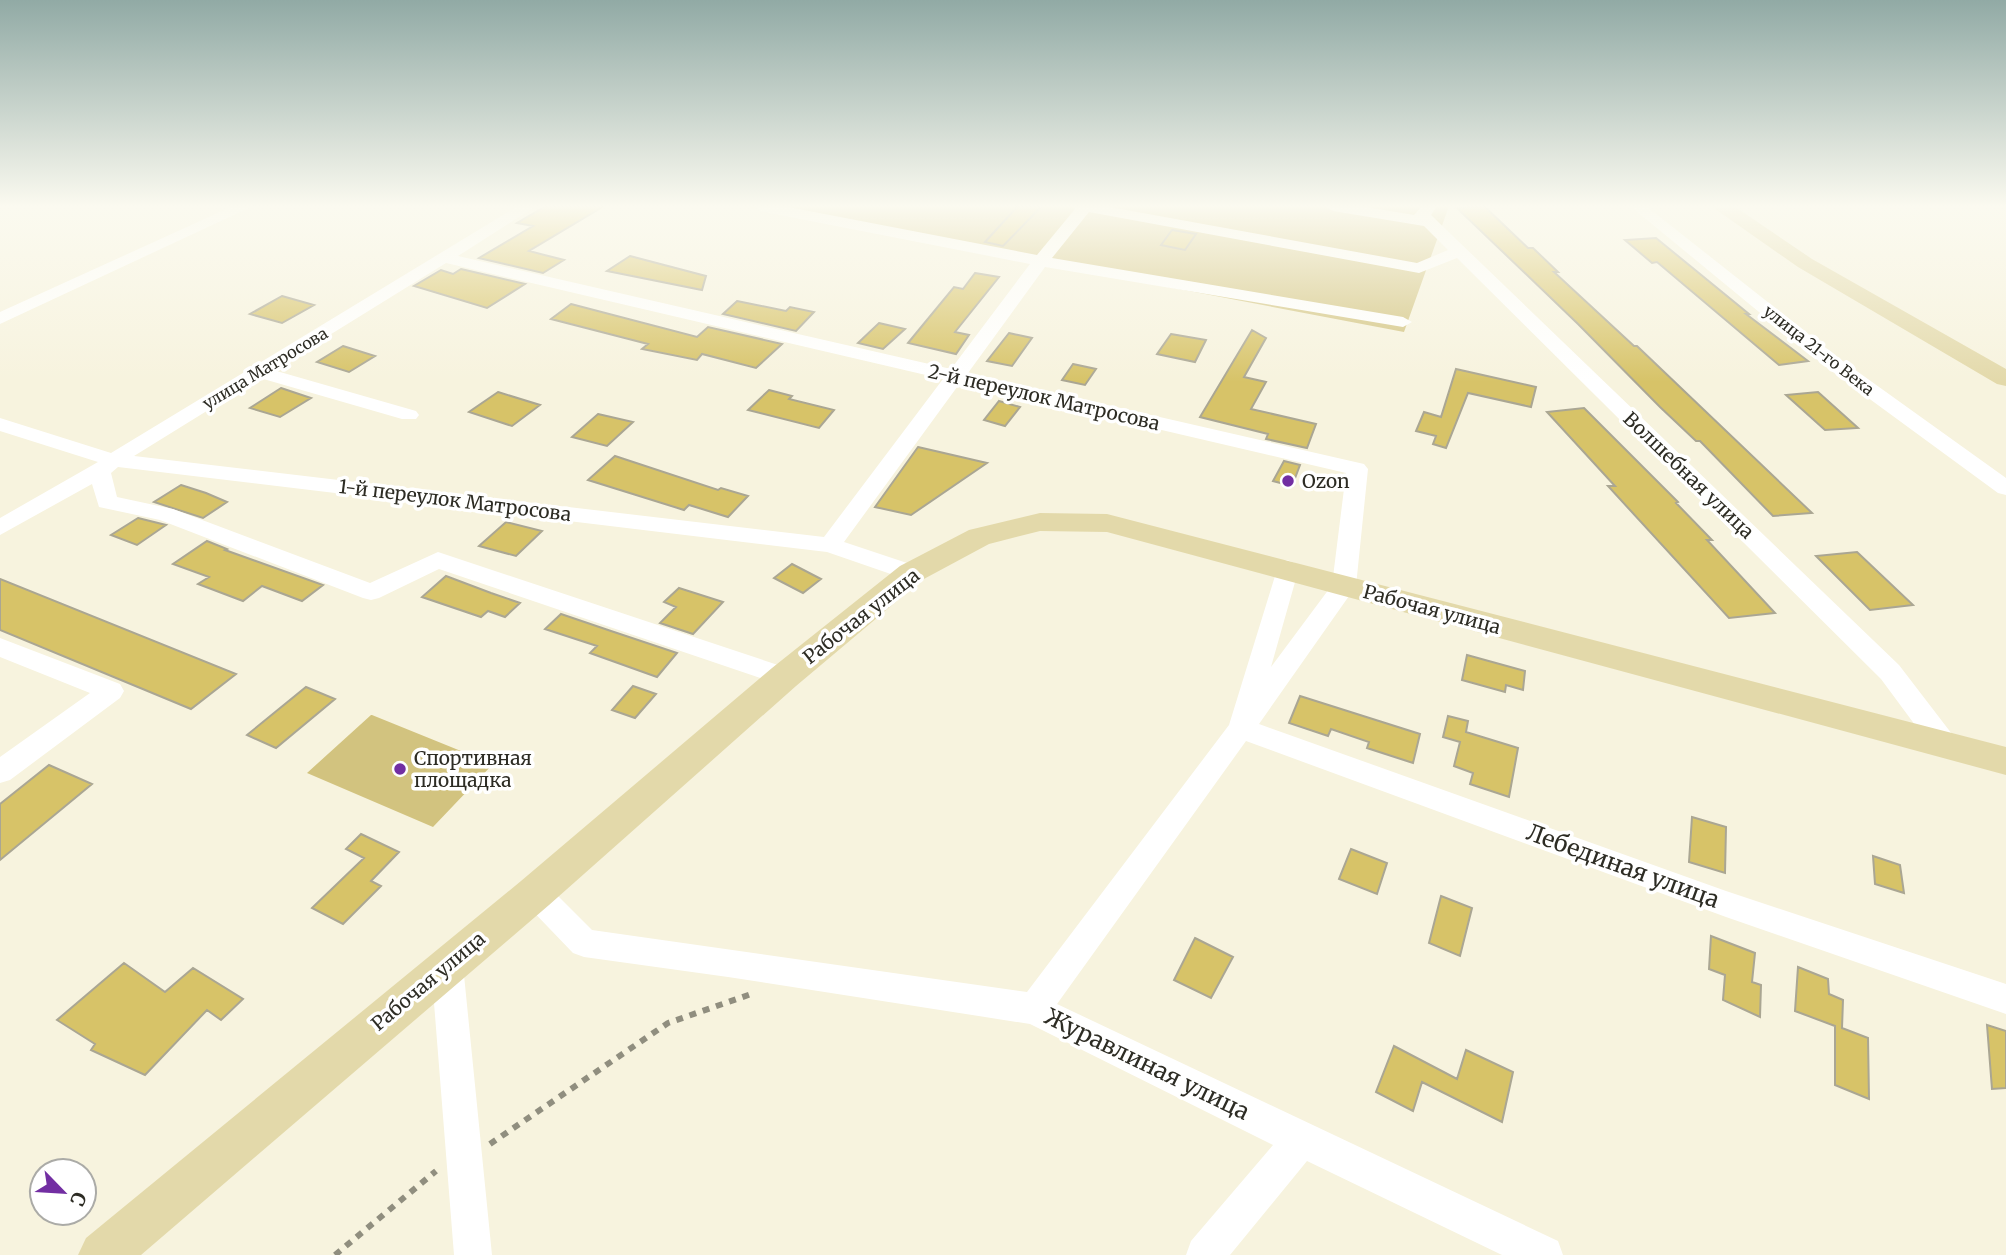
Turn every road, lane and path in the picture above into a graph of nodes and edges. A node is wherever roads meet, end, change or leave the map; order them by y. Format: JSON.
{"nodes":[{"id":1,"x":118,"y":265,"type":"edge"},
{"id":2,"x":435,"y":265,"type":"edge"},
{"id":3,"x":474,"y":265,"type":"edge"},
{"id":4,"x":1038,"y":265,"type":"edge"},
{"id":5,"x":1062,"y":265,"type":"edge"},
{"id":6,"x":1400,"y":265,"type":"edge"},
{"id":7,"x":1427,"y":265,"type":"edge"},
{"id":8,"x":1473,"y":265,"type":"edge"},
{"id":9,"x":1710,"y":265,"type":"edge"},
{"id":10,"x":1808,"y":265,"type":"edge"},
{"id":11,"x":1843,"y":265,"type":"edge"},
{"id":12,"x":0,"y":319,"type":"edge"},
{"id":13,"x":1402,"y":322,"type":"dead end"},
{"id":14,"x":2006,"y":355,"type":"edge"},
{"id":15,"x":259,"y":372,"type":"junction"},
{"id":16,"x":954,"y":377,"type":"junction"},
{"id":17,"x":2006,"y":379,"type":"edge"},
{"id":18,"x":410,"y":415,"type":"dead end"},
{"id":19,"x":0,"y":424,"type":"edge"},
{"id":20,"x":107,"y":465,"type":"junction"},
{"id":21,"x":2006,"y":488,"type":"edge"},
{"id":22,"x":0,"y":528,"type":"edge"},
{"id":23,"x":830,"y":545,"type":"junction"},
{"id":24,"x":1287,"y":568,"type":"junction"},
{"id":25,"x":911,"y":573,"type":"junction"},
{"id":26,"x":1344,"y":586,"type":"junction"},
{"id":27,"x":0,"y":647,"type":"edge"},
{"id":28,"x":784,"y":677,"type":"junction"},
{"id":29,"x":1241,"y":727,"type":"junction"},
{"id":30,"x":1945,"y":745,"type":"junction"},
{"id":31,"x":2006,"y":761,"type":"edge"},
{"id":32,"x":0,"y":772,"type":"edge"},
{"id":33,"x":535,"y":893,"type":"junction"},
{"id":34,"x":447,"y":965,"type":"junction"},
{"id":35,"x":804,"y":975,"type":"junction"},
{"id":36,"x":2006,"y":999,"type":"edge"},
{"id":37,"x":1034,"y":1009,"type":"junction"},
{"id":38,"x":1301,"y":1140,"type":"junction"},
{"id":39,"x":478,"y":1149,"type":"dead end"},
{"id":40,"x":445,"y":1163,"type":"dead end"},
{"id":41,"x":103,"y":1255,"type":"edge"},
{"id":42,"x":335,"y":1255,"type":"edge"},
{"id":43,"x":473,"y":1255,"type":"edge"},
{"id":44,"x":1205,"y":1255,"type":"edge"},
{"id":45,"x":1544,"y":1255,"type":"edge"}],
"edges":[{"from":1,"to":12,"type":"street"},
{"from":2,"to":15,"type":"street","name":"улица Матросова"},
{"from":3,"to":16,"type":"street","name":"2-й переулок Матросова"},
{"from":4,"to":16,"type":"street"},
{"from":5,"to":13,"type":"street"},
{"from":6,"to":7,"type":"street"},
{"from":8,"to":30,"type":"street","name":"Волшебная улица"},
{"from":9,"to":21,"type":"street","name":"улица 21-го Века"},
{"from":10,"to":17,"type":"main road"},
{"from":11,"to":14,"type":"main road"},
{"from":15,"to":18,"type":"street"},
{"from":15,"to":20,"type":"street","name":"улица Матросова"},
{"from":16,"to":23,"type":"street"},
{"from":16,"to":26,"type":"street","name":"2-й переулок Матросова"},
{"from":19,"to":20,"type":"street","name":"1-й переулок Матросова"},
{"from":20,"to":22,"type":"street","name":"улица Матросова"},
{"from":20,"to":23,"type":"street","name":"1-й переулок Матросова"},
{"from":20,"to":28,"type":"street"},
{"from":23,"to":25,"type":"street","name":"1-й переулок Матросова"},
{"from":24,"to":25,"type":"main road","name":"Рабочая улица"},
{"from":24,"to":26,"type":"main road","name":"Рабочая улица"},
{"from":24,"to":29,"type":"street"},
{"from":25,"to":28,"type":"main road","name":"Рабочая улица"},
{"from":26,"to":29,"type":"street","name":"2-й переулок Матросова"},
{"from":26,"to":30,"type":"main road","name":"Рабочая улица"},
{"from":27,"to":32,"type":"street"},
{"from":28,"to":33,"type":"main road","name":"Рабочая улица"},
{"from":29,"to":36,"type":"street","name":"Лебединая улица"},
{"from":29,"to":37,"type":"street","name":"2-й переулок Матросова"},
{"from":30,"to":31,"type":"main road","name":"Рабочая улица"},
{"from":33,"to":34,"type":"main road","name":"Рабочая улица"},
{"from":33,"to":35,"type":"street","name":"Журавлиная улица"},
{"from":34,"to":41,"type":"main road","name":"Рабочая улица"},
{"from":34,"to":43,"type":"street"},
{"from":35,"to":37,"type":"street","name":"Журавлиная улица"},
{"from":35,"to":39,"type":"path"},
{"from":37,"to":38,"type":"street","name":"Журавлиная улица"},
{"from":38,"to":44,"type":"street"},
{"from":38,"to":45,"type":"street","name":"Журавлиная улица"},
{"from":40,"to":42,"type":"path"}]}
